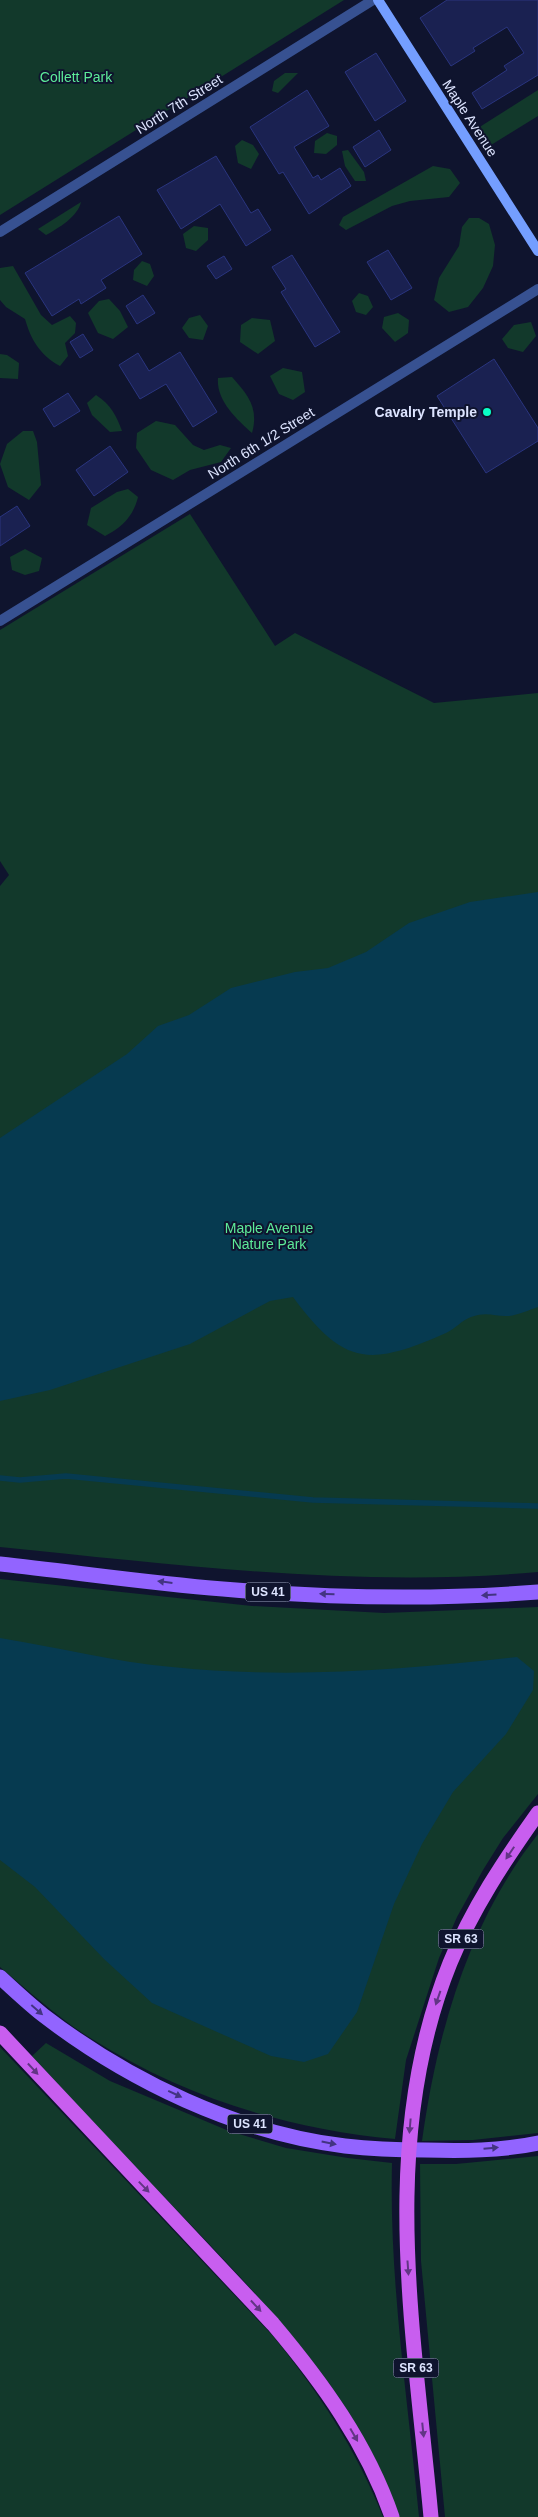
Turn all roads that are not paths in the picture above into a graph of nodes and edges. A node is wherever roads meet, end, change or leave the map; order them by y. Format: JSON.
{"nodes":[{"id":1,"x":373,"y":0,"type":"edge"},
{"id":2,"x":378,"y":0,"type":"edge"},
{"id":3,"x":0,"y":232,"type":"edge"},
{"id":4,"x":538,"y":251,"type":"edge"},
{"id":5,"x":538,"y":289,"type":"edge"},
{"id":6,"x":0,"y":621,"type":"edge"},
{"id":7,"x":0,"y":1564,"type":"edge"},
{"id":8,"x":538,"y":1592,"type":"edge"},
{"id":9,"x":538,"y":1813,"type":"edge"},
{"id":10,"x":0,"y":1977,"type":"edge"},
{"id":11,"x":0,"y":2033,"type":"edge"},
{"id":12,"x":538,"y":2143,"type":"edge"},
{"id":13,"x":392,"y":2517,"type":"edge"},
{"id":14,"x":431,"y":2517,"type":"edge"}],
"edges":[{"from":1,"to":3,"type":"street","name":"North 7th Street"},
{"from":2,"to":4,"type":"main road","name":"Maple Avenue"},
{"from":5,"to":6,"type":"street","name":"North 6th 1/2 Street"},
{"from":8,"to":7,"type":"main road","number":"US 41","one_way":true},
{"from":9,"to":14,"type":"highway","number":"SR 63","one_way":true},
{"from":10,"to":12,"type":"main road","number":"US 41","one_way":true},
{"from":11,"to":13,"type":"highway","one_way":true}]}
